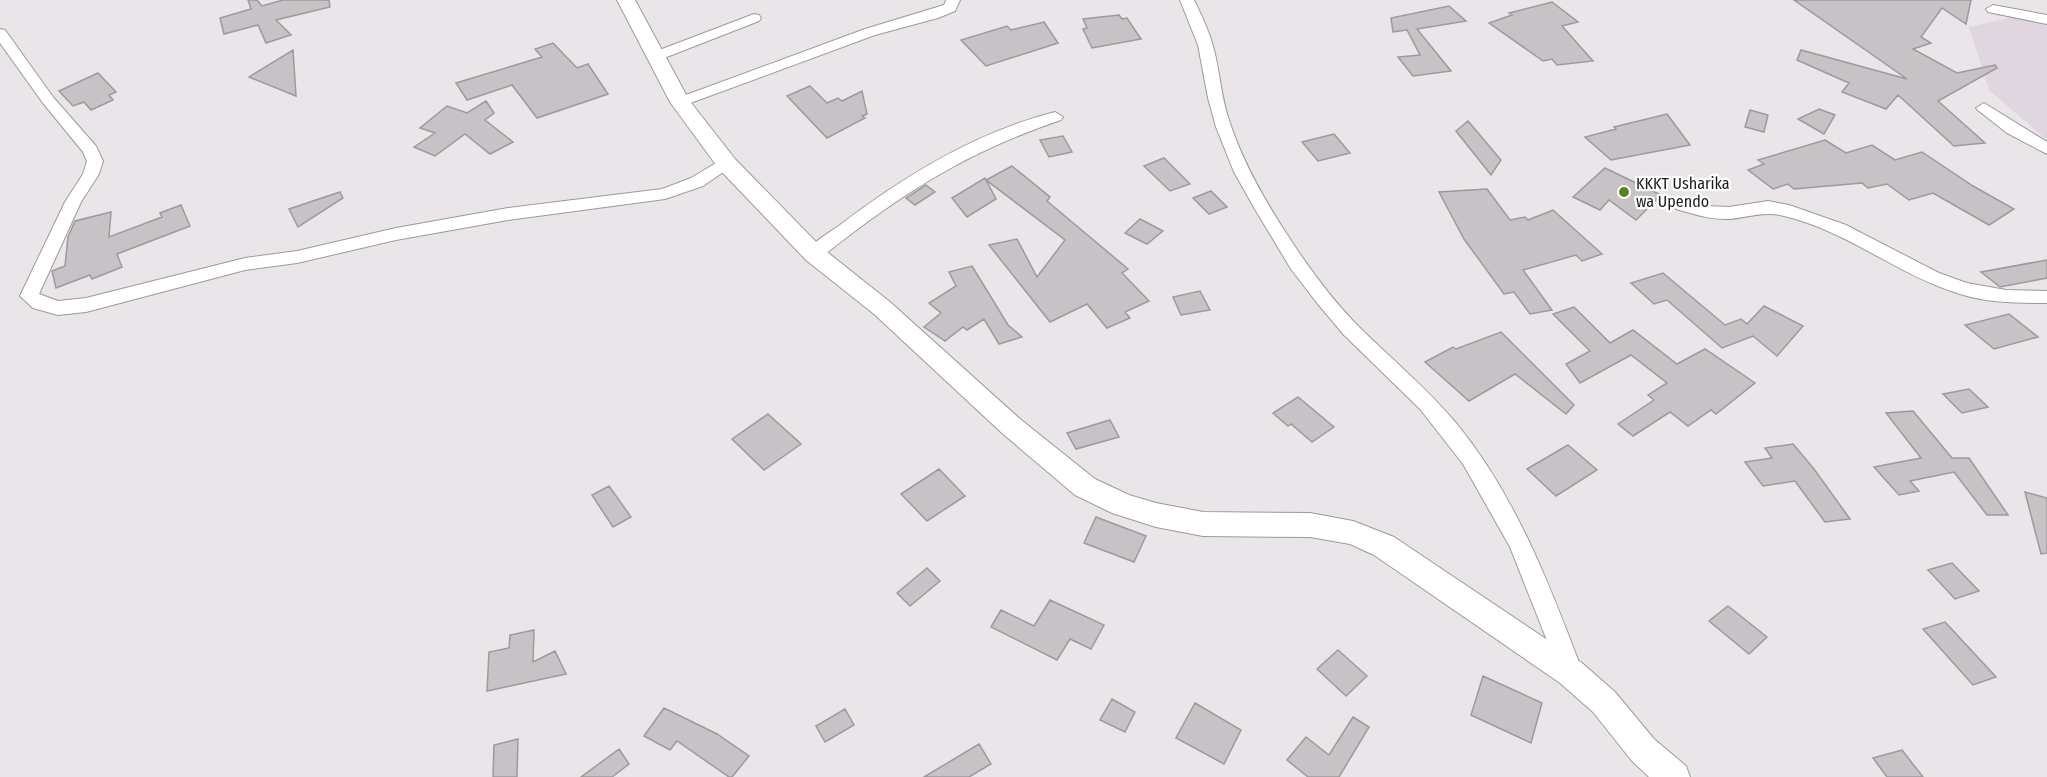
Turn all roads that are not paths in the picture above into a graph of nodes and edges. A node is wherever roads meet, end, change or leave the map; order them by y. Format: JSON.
{"nodes":[{"id":1,"x":626,"y":0,"type":"edge"},
{"id":2,"x":952,"y":0,"type":"edge"},
{"id":3,"x":1187,"y":0,"type":"edge"},
{"id":4,"x":1994,"y":9,"type":"dead end"},
{"id":5,"x":754,"y":18,"type":"dead end"},
{"id":6,"x":2047,"y":20,"type":"edge"},
{"id":7,"x":0,"y":33,"type":"edge"},
{"id":8,"x":654,"y":57,"type":"junction"},
{"id":9,"x":680,"y":102,"type":"junction"},
{"id":10,"x":1984,"y":108,"type":"dead end"},
{"id":11,"x":1055,"y":117,"type":"dead end"},
{"id":12,"x":2047,"y":149,"type":"edge"},
{"id":13,"x":727,"y":164,"type":"junction"},
{"id":14,"x":1682,"y":205,"type":"dead end"},
{"id":15,"x":814,"y":254,"type":"junction"},
{"id":16,"x":2047,"y":297,"type":"edge"},
{"id":17,"x":1571,"y":673,"type":"junction"},
{"id":18,"x":1674,"y":777,"type":"edge"}],
"edges":[{"from":1,"to":8,"type":"street"},
{"from":2,"to":9,"type":"street"},
{"from":3,"to":17,"type":"street"},
{"from":4,"to":6,"type":"street"},
{"from":5,"to":8,"type":"street"},
{"from":7,"to":13,"type":"street"},
{"from":8,"to":9,"type":"street"},
{"from":9,"to":13,"type":"street"},
{"from":10,"to":12,"type":"street"},
{"from":11,"to":15,"type":"street"},
{"from":13,"to":15,"type":"street"},
{"from":14,"to":16,"type":"street"},
{"from":15,"to":17,"type":"street"},
{"from":17,"to":18,"type":"street"}]}
